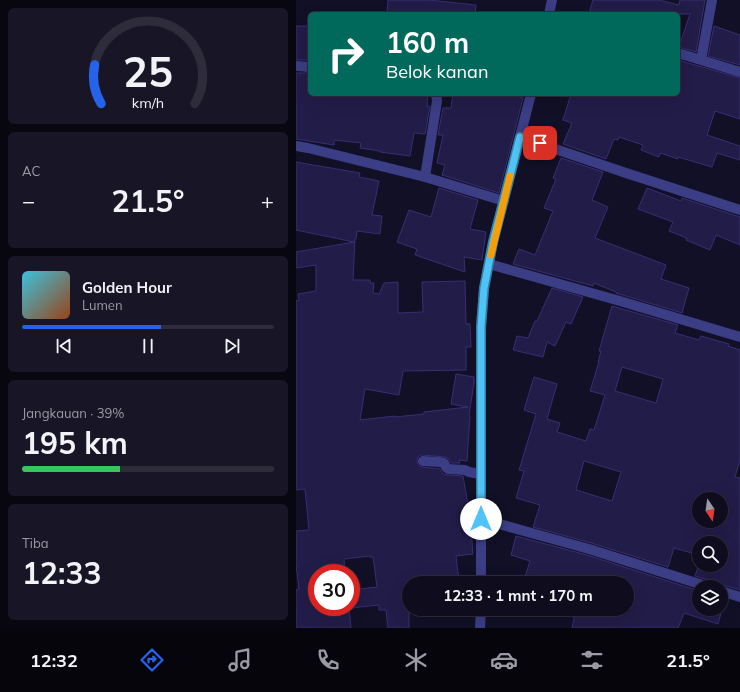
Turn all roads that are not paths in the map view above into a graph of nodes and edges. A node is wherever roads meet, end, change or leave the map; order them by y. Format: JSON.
{"nodes":[{"id":1,"x":552,"y":0,"type":"edge"},
{"id":2,"x":712,"y":0,"type":"edge"},
{"id":3,"x":550,"y":12,"type":"edge"},
{"id":4,"x":680,"y":54,"type":"edge"},
{"id":5,"x":700,"y":60,"type":"junction"},
{"id":6,"x":296,"y":66,"type":"edge"},
{"id":7,"x":308,"y":67,"type":"edge"},
{"id":8,"x":740,"y":72,"type":"edge"},
{"id":9,"x":436,"y":96,"type":"edge"},
{"id":10,"x":530,"y":96,"type":"edge"},
{"id":11,"x":520,"y":137,"type":"junction"},
{"id":12,"x":296,"y":146,"type":"edge"},
{"id":13,"x":425,"y":177,"type":"junction"},
{"id":14,"x":504,"y":201,"type":"junction"},
{"id":15,"x":740,"y":210,"type":"edge"},
{"id":16,"x":489,"y":264,"type":"junction"},
{"id":17,"x":740,"y":337,"type":"edge"},
{"id":18,"x":422,"y":461,"type":"dead end"},
{"id":19,"x":480,"y":474,"type":"junction"},
{"id":20,"x":481,"y":519,"type":"junction"},
{"id":21,"x":481,"y":576,"type":"edge"},
{"id":22,"x":692,"y":582,"type":"edge"},
{"id":23,"x":728,"y":593,"type":"edge"},
{"id":24,"x":740,"y":597,"type":"edge"},
{"id":25,"x":480,"y":616,"type":"edge"},
{"id":26,"x":480,"y":628,"type":"edge"}],
"edges":[{"from":1,"to":3,"type":"street"},
{"from":2,"to":5,"type":"street"},
{"from":4,"to":5,"type":"street"},
{"from":5,"to":8,"type":"street"},
{"from":6,"to":7,"type":"street"},
{"from":9,"to":13,"type":"street"},
{"from":10,"to":11,"type":"street"},
{"from":11,"to":14,"type":"street"},
{"from":11,"to":15,"type":"street"},
{"from":12,"to":13,"type":"street"},
{"from":13,"to":14,"type":"street"},
{"from":14,"to":16,"type":"street"},
{"from":16,"to":17,"type":"street"},
{"from":16,"to":19,"type":"street"},
{"from":18,"to":19,"type":"street"},
{"from":19,"to":20,"type":"street"},
{"from":20,"to":21,"type":"street"},
{"from":20,"to":22,"type":"street"},
{"from":23,"to":24,"type":"street"},
{"from":25,"to":26,"type":"street"}]}
